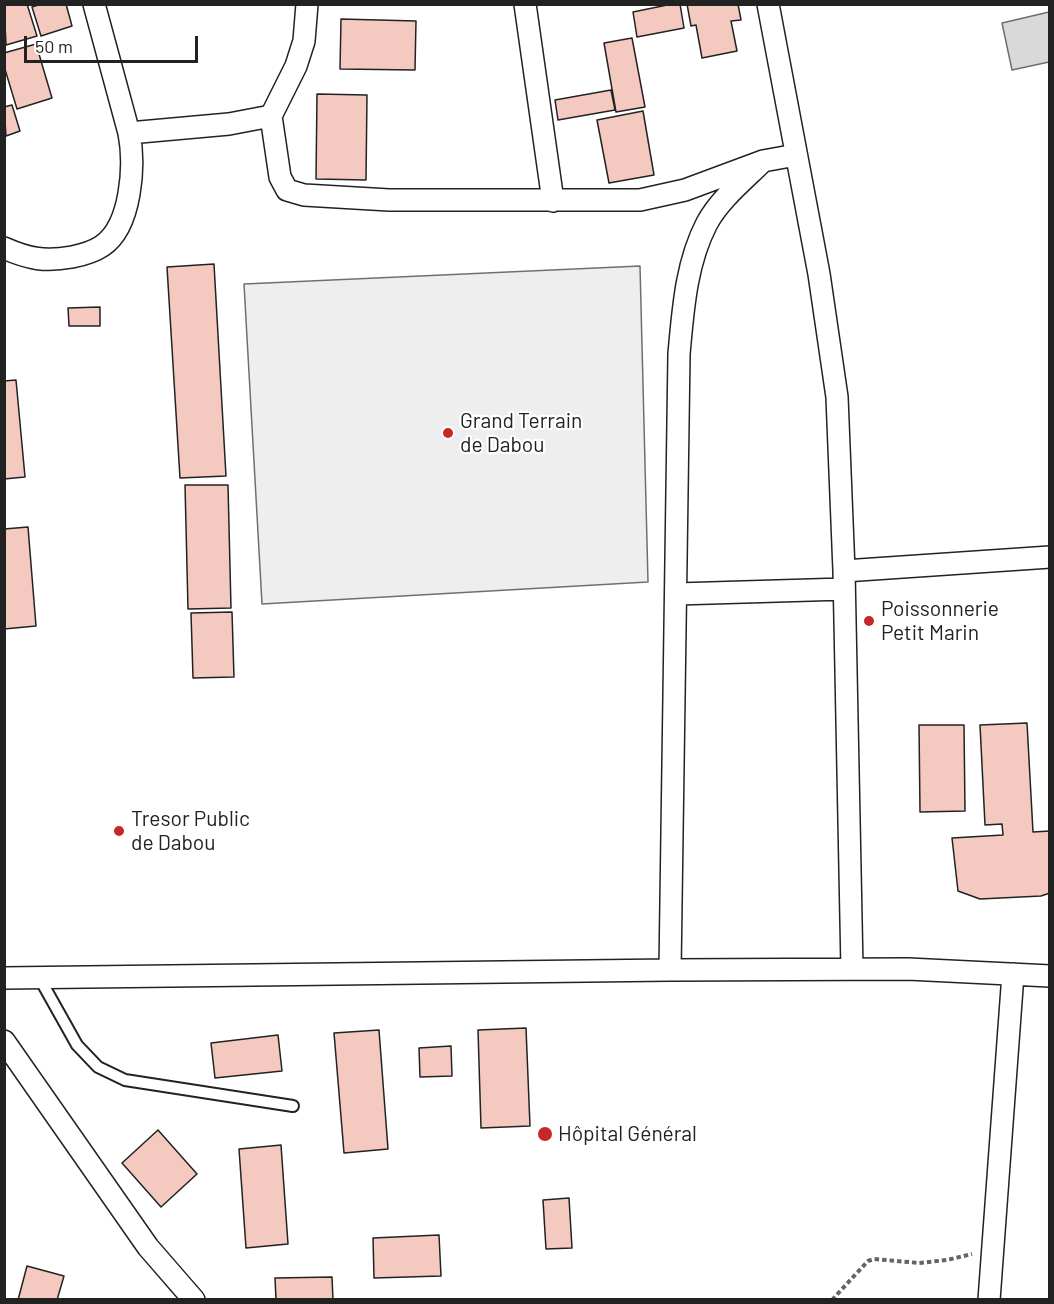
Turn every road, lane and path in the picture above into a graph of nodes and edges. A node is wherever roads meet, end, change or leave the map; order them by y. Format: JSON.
{"nodes":[{"id":1,"x":94,"y":4,"type":"edge"},
{"id":2,"x":307,"y":4,"type":"edge"},
{"id":3,"x":525,"y":4,"type":"edge"},
{"id":4,"x":768,"y":4,"type":"edge"},
{"id":5,"x":271,"y":116,"type":"junction"},
{"id":6,"x":129,"y":133,"type":"junction"},
{"id":7,"x":796,"y":155,"type":"junction"},
{"id":8,"x":763,"y":161,"type":"junction"},
{"id":9,"x":553,"y":201,"type":"junction"},
{"id":10,"x":4,"y":248,"type":"edge"},
{"id":11,"x":1050,"y":556,"type":"edge"},
{"id":12,"x":844,"y":580,"type":"junction"},
{"id":13,"x":676,"y":594,"type":"junction"},
{"id":14,"x":852,"y":969,"type":"junction"},
{"id":15,"x":670,"y":970,"type":"junction"},
{"id":16,"x":1013,"y":974,"type":"junction"},
{"id":17,"x":1050,"y":976,"type":"edge"},
{"id":18,"x":4,"y":978,"type":"edge"},
{"id":19,"x":40,"y":979,"type":"junction"},
{"id":20,"x":4,"y":1041,"type":"edge"},
{"id":21,"x":293,"y":1106,"type":"dead end"},
{"id":22,"x":993,"y":1248,"type":"junction"},
{"id":23,"x":194,"y":1299,"type":"edge"},
{"id":24,"x":832,"y":1299,"type":"edge"},
{"id":25,"x":989,"y":1299,"type":"edge"}],
"edges":[{"from":1,"to":6,"type":"street"},
{"from":2,"to":5,"type":"street"},
{"from":3,"to":9,"type":"street"},
{"from":4,"to":7,"type":"street"},
{"from":5,"to":6,"type":"street"},
{"from":5,"to":9,"type":"street"},
{"from":6,"to":10,"type":"street"},
{"from":7,"to":8,"type":"street"},
{"from":7,"to":12,"type":"street"},
{"from":8,"to":9,"type":"street"},
{"from":8,"to":13,"type":"street"},
{"from":11,"to":12,"type":"street"},
{"from":12,"to":13,"type":"street"},
{"from":12,"to":14,"type":"street"},
{"from":13,"to":15,"type":"street"},
{"from":14,"to":15,"type":"street"},
{"from":14,"to":16,"type":"street"},
{"from":15,"to":19,"type":"street"},
{"from":16,"to":17,"type":"street"},
{"from":16,"to":22,"type":"street"},
{"from":18,"to":19,"type":"street"},
{"from":19,"to":21,"type":"lane"},
{"from":20,"to":23,"type":"street"},
{"from":22,"to":24,"type":"path"},
{"from":22,"to":25,"type":"street"}]}
